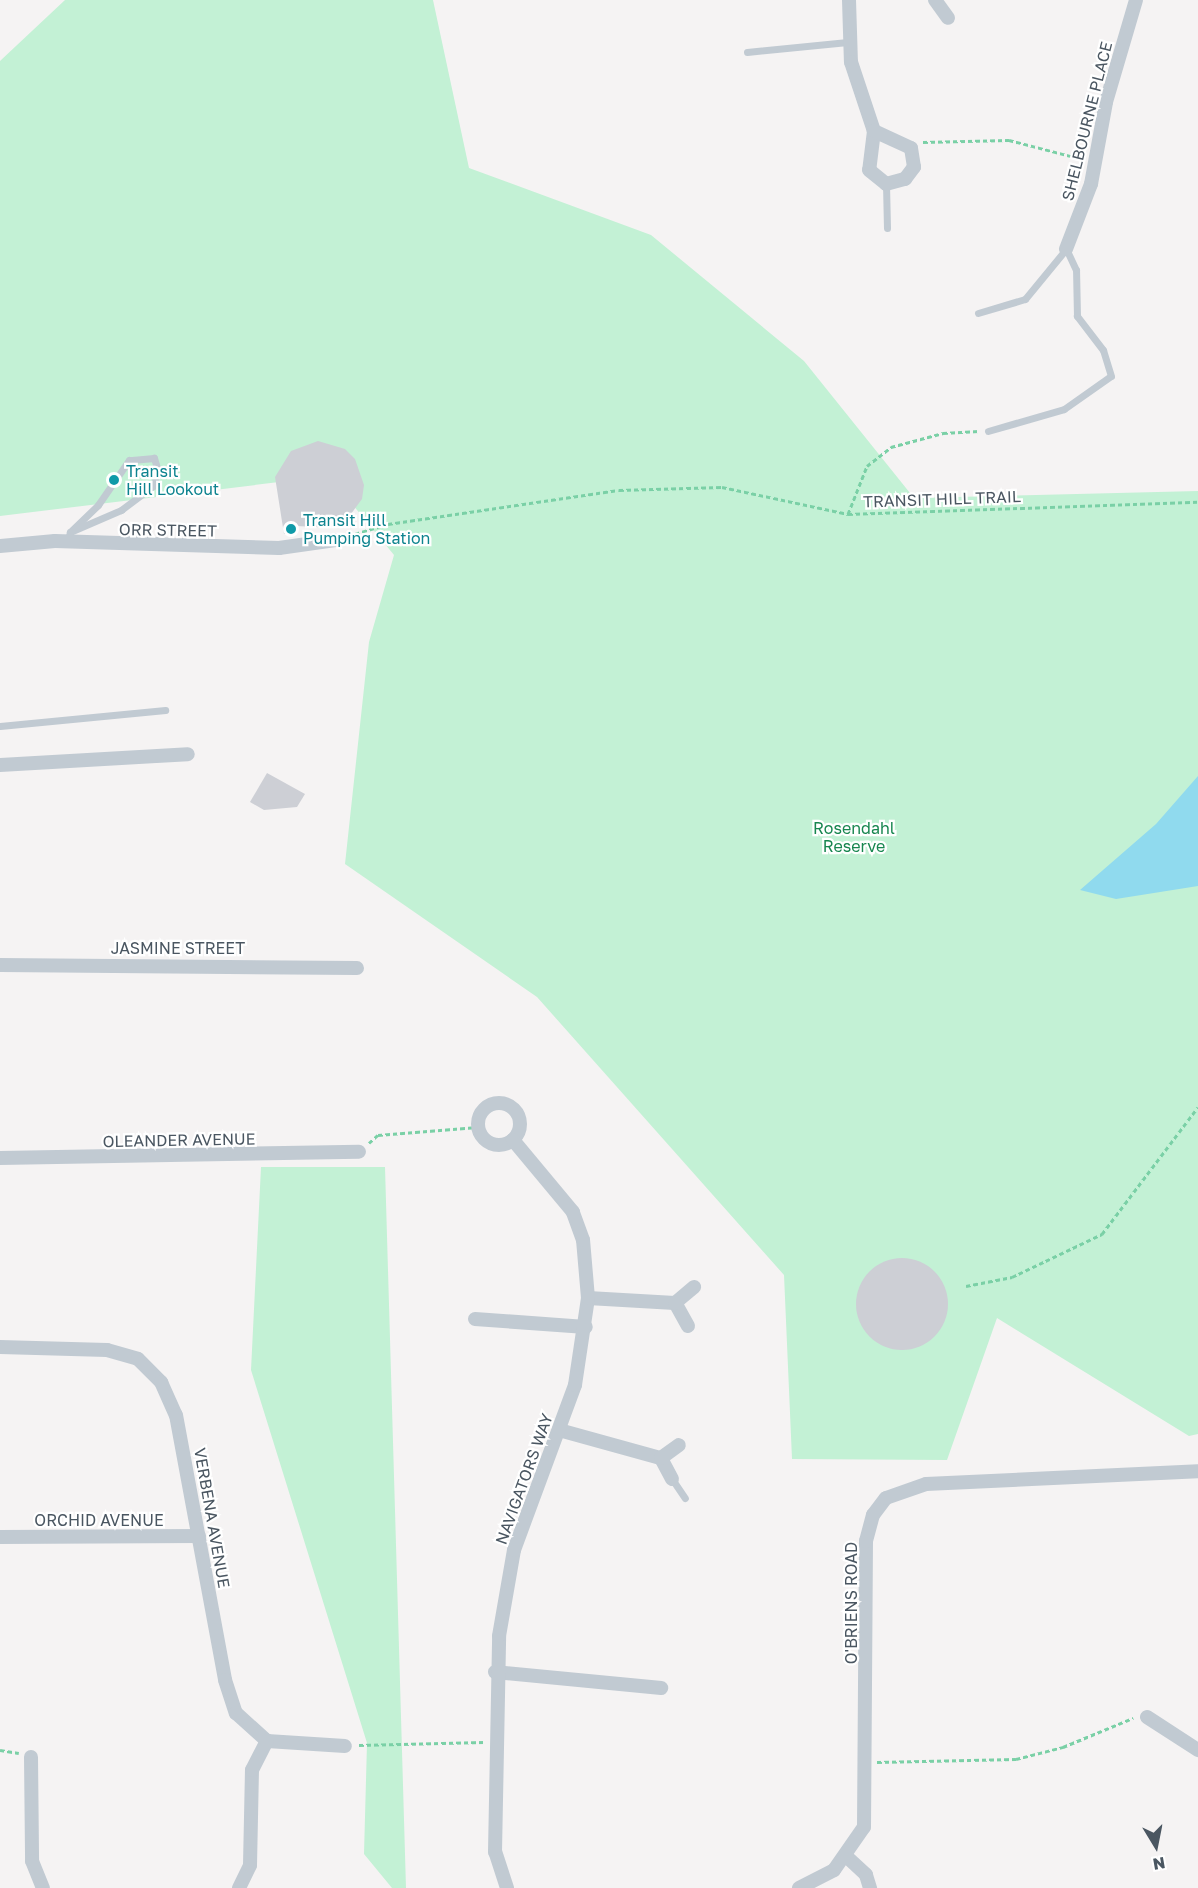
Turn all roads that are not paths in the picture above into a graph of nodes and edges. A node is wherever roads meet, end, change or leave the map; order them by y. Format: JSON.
{"nodes":[{"id":1,"x":849,"y":0,"type":"edge"},
{"id":2,"x":935,"y":0,"type":"edge"},
{"id":3,"x":1136,"y":0,"type":"edge"},
{"id":4,"x":948,"y":18,"type":"dead end"},
{"id":5,"x":848,"y":42,"type":"junction"},
{"id":6,"x":747,"y":52,"type":"dead end"},
{"id":7,"x":874,"y":131,"type":"junction"},
{"id":8,"x":886,"y":184,"type":"junction"},
{"id":9,"x":887,"y":228,"type":"dead end"},
{"id":10,"x":1066,"y":249,"type":"junction"},
{"id":11,"x":978,"y":313,"type":"dead end"},
{"id":12,"x":988,"y":431,"type":"road end"},
{"id":13,"x":68,"y":537,"type":"junction"},
{"id":14,"x":335,"y":540,"type":"road end"},
{"id":15,"x":0,"y":546,"type":"edge"},
{"id":16,"x":165,"y":710,"type":"dead end"},
{"id":17,"x":0,"y":726,"type":"edge"},
{"id":18,"x":188,"y":754,"type":"dead end"},
{"id":19,"x":0,"y":765,"type":"edge"},
{"id":20,"x":0,"y":965,"type":"edge"},
{"id":21,"x":357,"y":968,"type":"dead end"},
{"id":22,"x":513,"y":1140,"type":"junction"},
{"id":23,"x":359,"y":1152,"type":"road end"},
{"id":24,"x":0,"y":1158,"type":"edge"},
{"id":25,"x":694,"y":1287,"type":"dead end"},
{"id":26,"x":588,"y":1298,"type":"junction"},
{"id":27,"x":675,"y":1303,"type":"junction"},
{"id":28,"x":475,"y":1319,"type":"dead end"},
{"id":29,"x":688,"y":1326,"type":"dead end"},
{"id":30,"x":586,"y":1328,"type":"junction"},
{"id":31,"x":0,"y":1347,"type":"edge"},
{"id":32,"x":559,"y":1430,"type":"junction"},
{"id":33,"x":679,"y":1445,"type":"dead end"},
{"id":34,"x":661,"y":1458,"type":"junction"},
{"id":35,"x":1198,"y":1472,"type":"edge"},
{"id":36,"x":672,"y":1479,"type":"joint"},
{"id":37,"x":685,"y":1498,"type":"dead end"},
{"id":38,"x":198,"y":1536,"type":"junction"},
{"id":39,"x":0,"y":1537,"type":"edge"},
{"id":40,"x":495,"y":1672,"type":"junction"},
{"id":41,"x":662,"y":1688,"type":"dead end"},
{"id":42,"x":1147,"y":1717,"type":"road end"},
{"id":43,"x":267,"y":1741,"type":"junction"},
{"id":44,"x":345,"y":1746,"type":"road end"},
{"id":45,"x":1198,"y":1750,"type":"edge"},
{"id":46,"x":31,"y":1757,"type":"road end"},
{"id":47,"x":847,"y":1857,"type":"junction"},
{"id":48,"x":43,"y":1888,"type":"edge"},
{"id":49,"x":239,"y":1888,"type":"edge"},
{"id":50,"x":507,"y":1888,"type":"edge"},
{"id":51,"x":799,"y":1888,"type":"edge"},
{"id":52,"x":870,"y":1888,"type":"edge"}],
"edges":[{"from":1,"to":5,"type":"street"},
{"from":2,"to":4,"type":"street"},
{"from":3,"to":10,"type":"street","name":"SHELBOURNE PLACE"},
{"from":5,"to":6,"type":"lane"},
{"from":5,"to":7,"type":"street"},
{"from":7,"to":8,"type":"street"},
{"from":7,"to":8,"type":"street"},
{"from":8,"to":9,"type":"lane"},
{"from":10,"to":11,"type":"lane"},
{"from":10,"to":12,"type":"lane"},
{"from":13,"to":13,"type":"lane"},
{"from":13,"to":14,"type":"street","name":"ORR STREET"},
{"from":13,"to":15,"type":"street","name":"ORR STREET"},
{"from":16,"to":17,"type":"lane"},
{"from":18,"to":19,"type":"street"},
{"from":20,"to":21,"type":"street","name":"JASMINE STREET"},
{"from":22,"to":22,"type":"street"},
{"from":22,"to":26,"type":"street","name":"NAVIGATORS WAY"},
{"from":23,"to":24,"type":"street","name":"OLEANDER AVENUE"},
{"from":25,"to":27,"type":"street"},
{"from":26,"to":27,"type":"street"},
{"from":26,"to":30,"type":"street","name":"NAVIGATORS WAY"},
{"from":27,"to":29,"type":"street"},
{"from":28,"to":30,"type":"street"},
{"from":30,"to":32,"type":"street","name":"NAVIGATORS WAY"},
{"from":31,"to":38,"type":"street","name":"VERBENA AVENUE"},
{"from":32,"to":34,"type":"street"},
{"from":32,"to":40,"type":"street","name":"NAVIGATORS WAY"},
{"from":33,"to":34,"type":"street"},
{"from":34,"to":36,"type":"street"},
{"from":35,"to":47,"type":"street","name":"O'BRIENS ROAD"},
{"from":36,"to":37,"type":"lane"},
{"from":38,"to":39,"type":"street","name":"ORCHID AVENUE"},
{"from":38,"to":43,"type":"street","name":"VERBENA AVENUE"},
{"from":40,"to":41,"type":"street"},
{"from":40,"to":50,"type":"street","name":"NAVIGATORS WAY"},
{"from":42,"to":45,"type":"street"},
{"from":43,"to":44,"type":"street"},
{"from":43,"to":49,"type":"street"},
{"from":46,"to":48,"type":"street"},
{"from":47,"to":51,"type":"street","name":"O'BRIENS ROAD"},
{"from":47,"to":52,"type":"street"}]}
